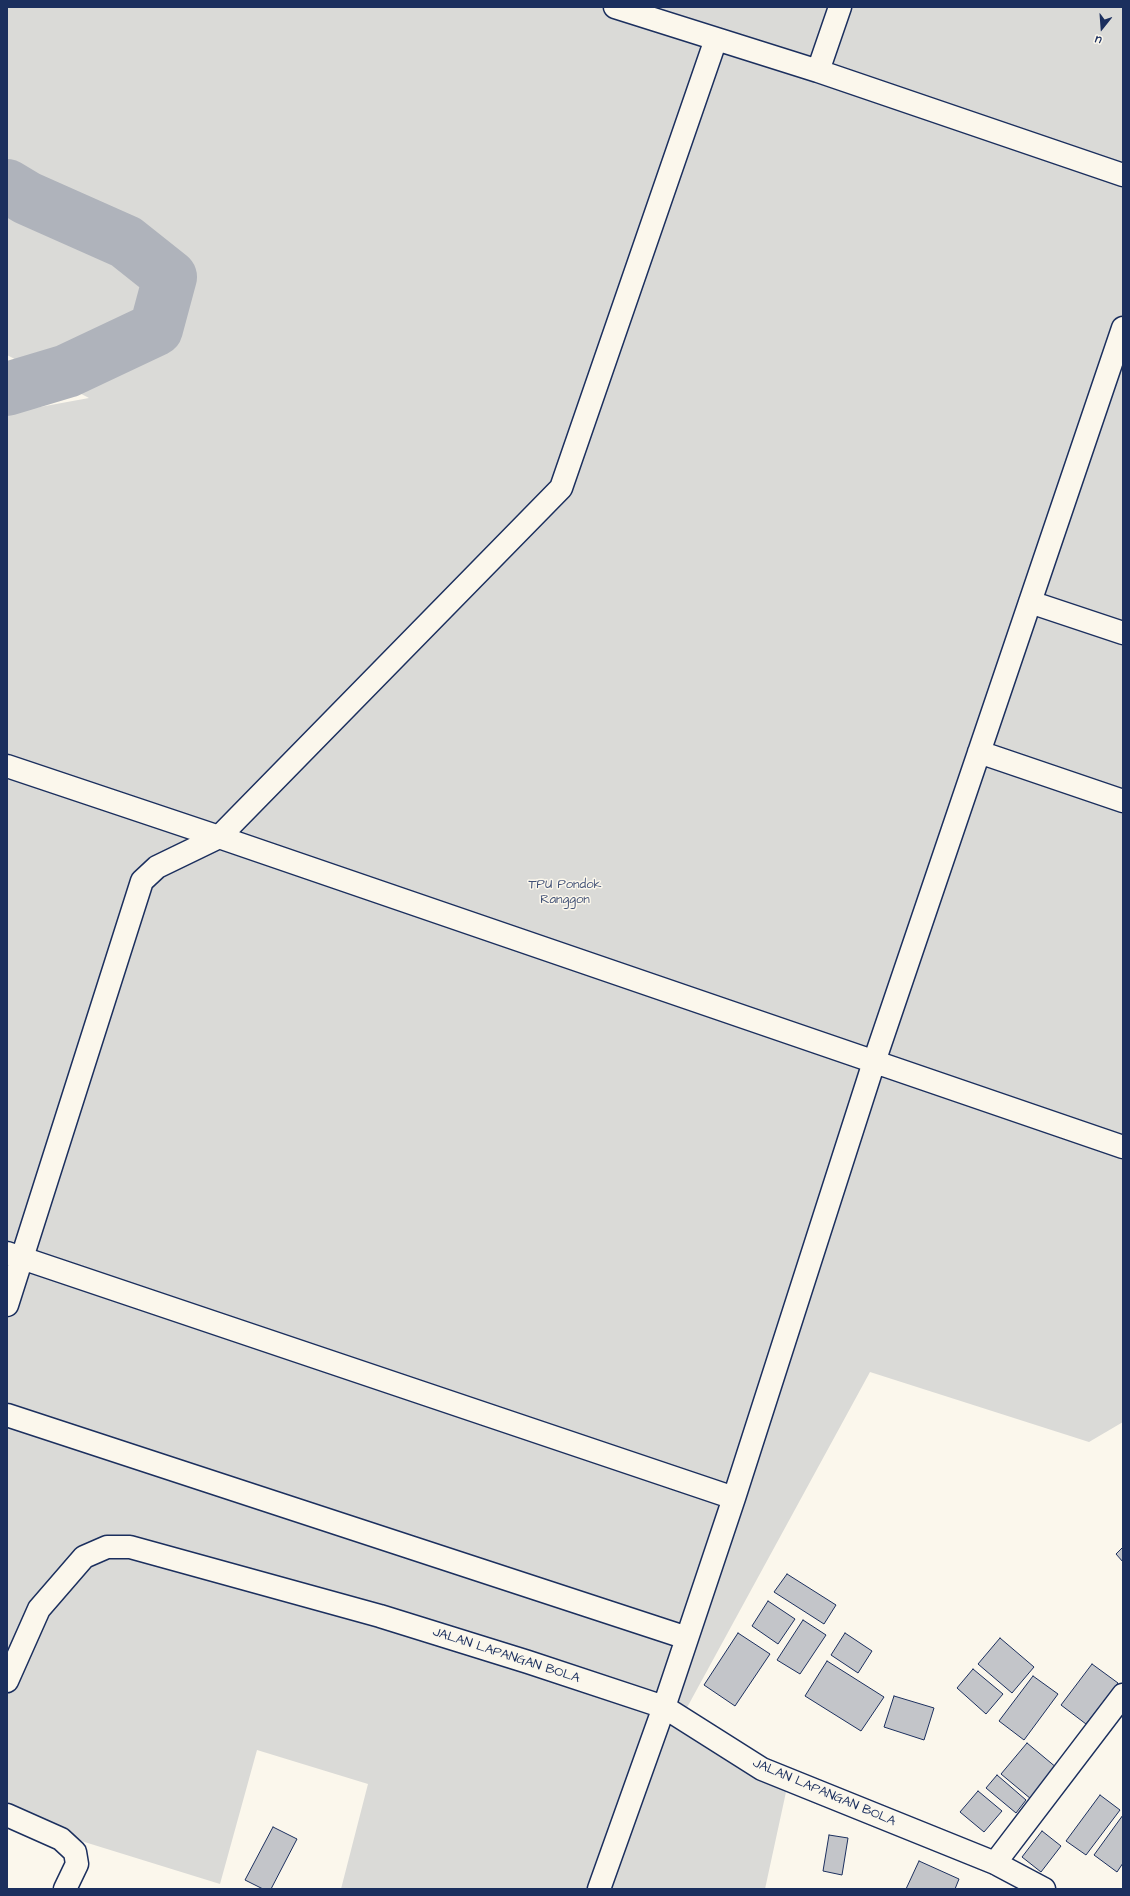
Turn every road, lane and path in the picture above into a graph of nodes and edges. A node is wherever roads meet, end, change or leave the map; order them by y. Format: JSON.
{"nodes":[{"id":1,"x":615,"y":7,"type":"edge"},
{"id":2,"x":840,"y":7,"type":"edge"},
{"id":3,"x":716,"y":39,"type":"junction"},
{"id":4,"x":818,"y":71,"type":"junction"},
{"id":5,"x":1123,"y":175,"type":"edge"},
{"id":6,"x":1123,"y":328,"type":"edge"},
{"id":7,"x":1030,"y":602,"type":"junction"},
{"id":8,"x":1123,"y":633,"type":"edge"},
{"id":9,"x":979,"y":752,"type":"junction"},
{"id":10,"x":7,"y":766,"type":"edge"},
{"id":11,"x":1123,"y":801,"type":"edge"},
{"id":12,"x":218,"y":836,"type":"junction"},
{"id":13,"x":874,"y":1062,"type":"junction"},
{"id":14,"x":1123,"y":1147,"type":"edge"},
{"id":15,"x":15,"y":1256,"type":"edge"},
{"id":16,"x":7,"y":1305,"type":"edge"},
{"id":17,"x":7,"y":1415,"type":"edge"},
{"id":18,"x":734,"y":1498,"type":"junction"},
{"id":19,"x":687,"y":1638,"type":"junction"},
{"id":20,"x":7,"y":1681,"type":"edge"},
{"id":21,"x":1123,"y":1694,"type":"edge"},
{"id":22,"x":664,"y":1707,"type":"junction"},
{"id":23,"x":7,"y":1815,"type":"edge"},
{"id":24,"x":995,"y":1863,"type":"junction"},
{"id":25,"x":65,"y":1889,"type":"edge"},
{"id":26,"x":599,"y":1889,"type":"edge"},
{"id":27,"x":1044,"y":1889,"type":"edge"}],
"edges":[{"from":1,"to":3,"type":"street"},
{"from":2,"to":4,"type":"street"},
{"from":3,"to":4,"type":"street"},
{"from":3,"to":12,"type":"street"},
{"from":4,"to":5,"type":"street"},
{"from":6,"to":7,"type":"street"},
{"from":7,"to":8,"type":"street"},
{"from":7,"to":9,"type":"street"},
{"from":9,"to":11,"type":"street"},
{"from":9,"to":13,"type":"street"},
{"from":10,"to":12,"type":"street"},
{"from":12,"to":13,"type":"street"},
{"from":12,"to":15,"type":"street"},
{"from":13,"to":14,"type":"street"},
{"from":13,"to":18,"type":"street"},
{"from":15,"to":16,"type":"street"},
{"from":15,"to":18,"type":"street"},
{"from":17,"to":19,"type":"street"},
{"from":18,"to":19,"type":"street"},
{"from":19,"to":22,"type":"street"},
{"from":20,"to":22,"type":"street","name":"JALAN LAPANGAN BOLA"},
{"from":21,"to":24,"type":"street"},
{"from":22,"to":24,"type":"street","name":"JALAN LAPANGAN BOLA"},
{"from":22,"to":26,"type":"street"},
{"from":23,"to":25,"type":"street"},
{"from":24,"to":27,"type":"street","name":"JALAN LAPANGAN BOLA"}]}
